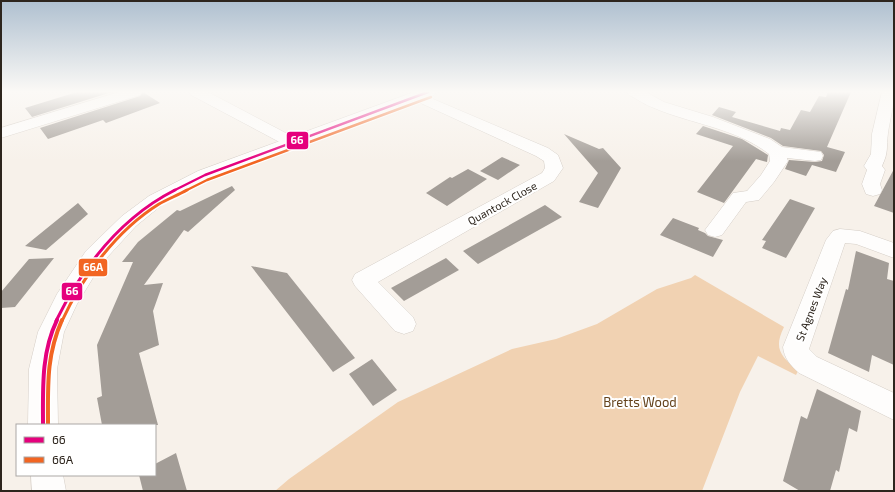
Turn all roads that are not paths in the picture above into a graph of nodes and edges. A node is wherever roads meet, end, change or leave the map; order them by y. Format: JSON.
{"nodes":[{"id":1,"x":60,"y":115,"type":"edge"},
{"id":2,"x":240,"y":115,"type":"edge"},
{"id":3,"x":370,"y":115,"type":"edge"},
{"id":4,"x":465,"y":115,"type":"edge"},
{"id":5,"x":692,"y":115,"type":"edge"},
{"id":6,"x":884,"y":115,"type":"edge"},
{"id":7,"x":1,"y":133,"type":"edge"},
{"id":8,"x":293,"y":143,"type":"junction"},
{"id":9,"x":777,"y":152,"type":"junction"},
{"id":10,"x":815,"y":156,"type":"dead end"},
{"id":11,"x":886,"y":156,"type":"edge"},
{"id":12,"x":873,"y":190,"type":"dead end"},
{"id":13,"x":715,"y":230,"type":"dead end"},
{"id":14,"x":894,"y":251,"type":"edge"},
{"id":15,"x":404,"y":324,"type":"dead end"},
{"id":16,"x":894,"y":407,"type":"edge"},
{"id":17,"x":43,"y":424,"type":"edge"},
{"id":18,"x":47,"y":476,"type":"edge"},
{"id":19,"x":49,"y":491,"type":"edge"}],
"edges":[{"from":1,"to":7,"type":"street"},
{"from":2,"to":8,"type":"street"},
{"from":3,"to":8,"type":"street"},
{"from":4,"to":15,"type":"street","name":"Quantock Close"},
{"from":5,"to":9,"type":"street"},
{"from":6,"to":11,"type":"street"},
{"from":8,"to":17,"type":"street"},
{"from":9,"to":10,"type":"street"},
{"from":9,"to":13,"type":"street"},
{"from":11,"to":12,"type":"street"},
{"from":14,"to":16,"type":"street","name":"St Agnes Way"},
{"from":18,"to":19,"type":"street"}]}
